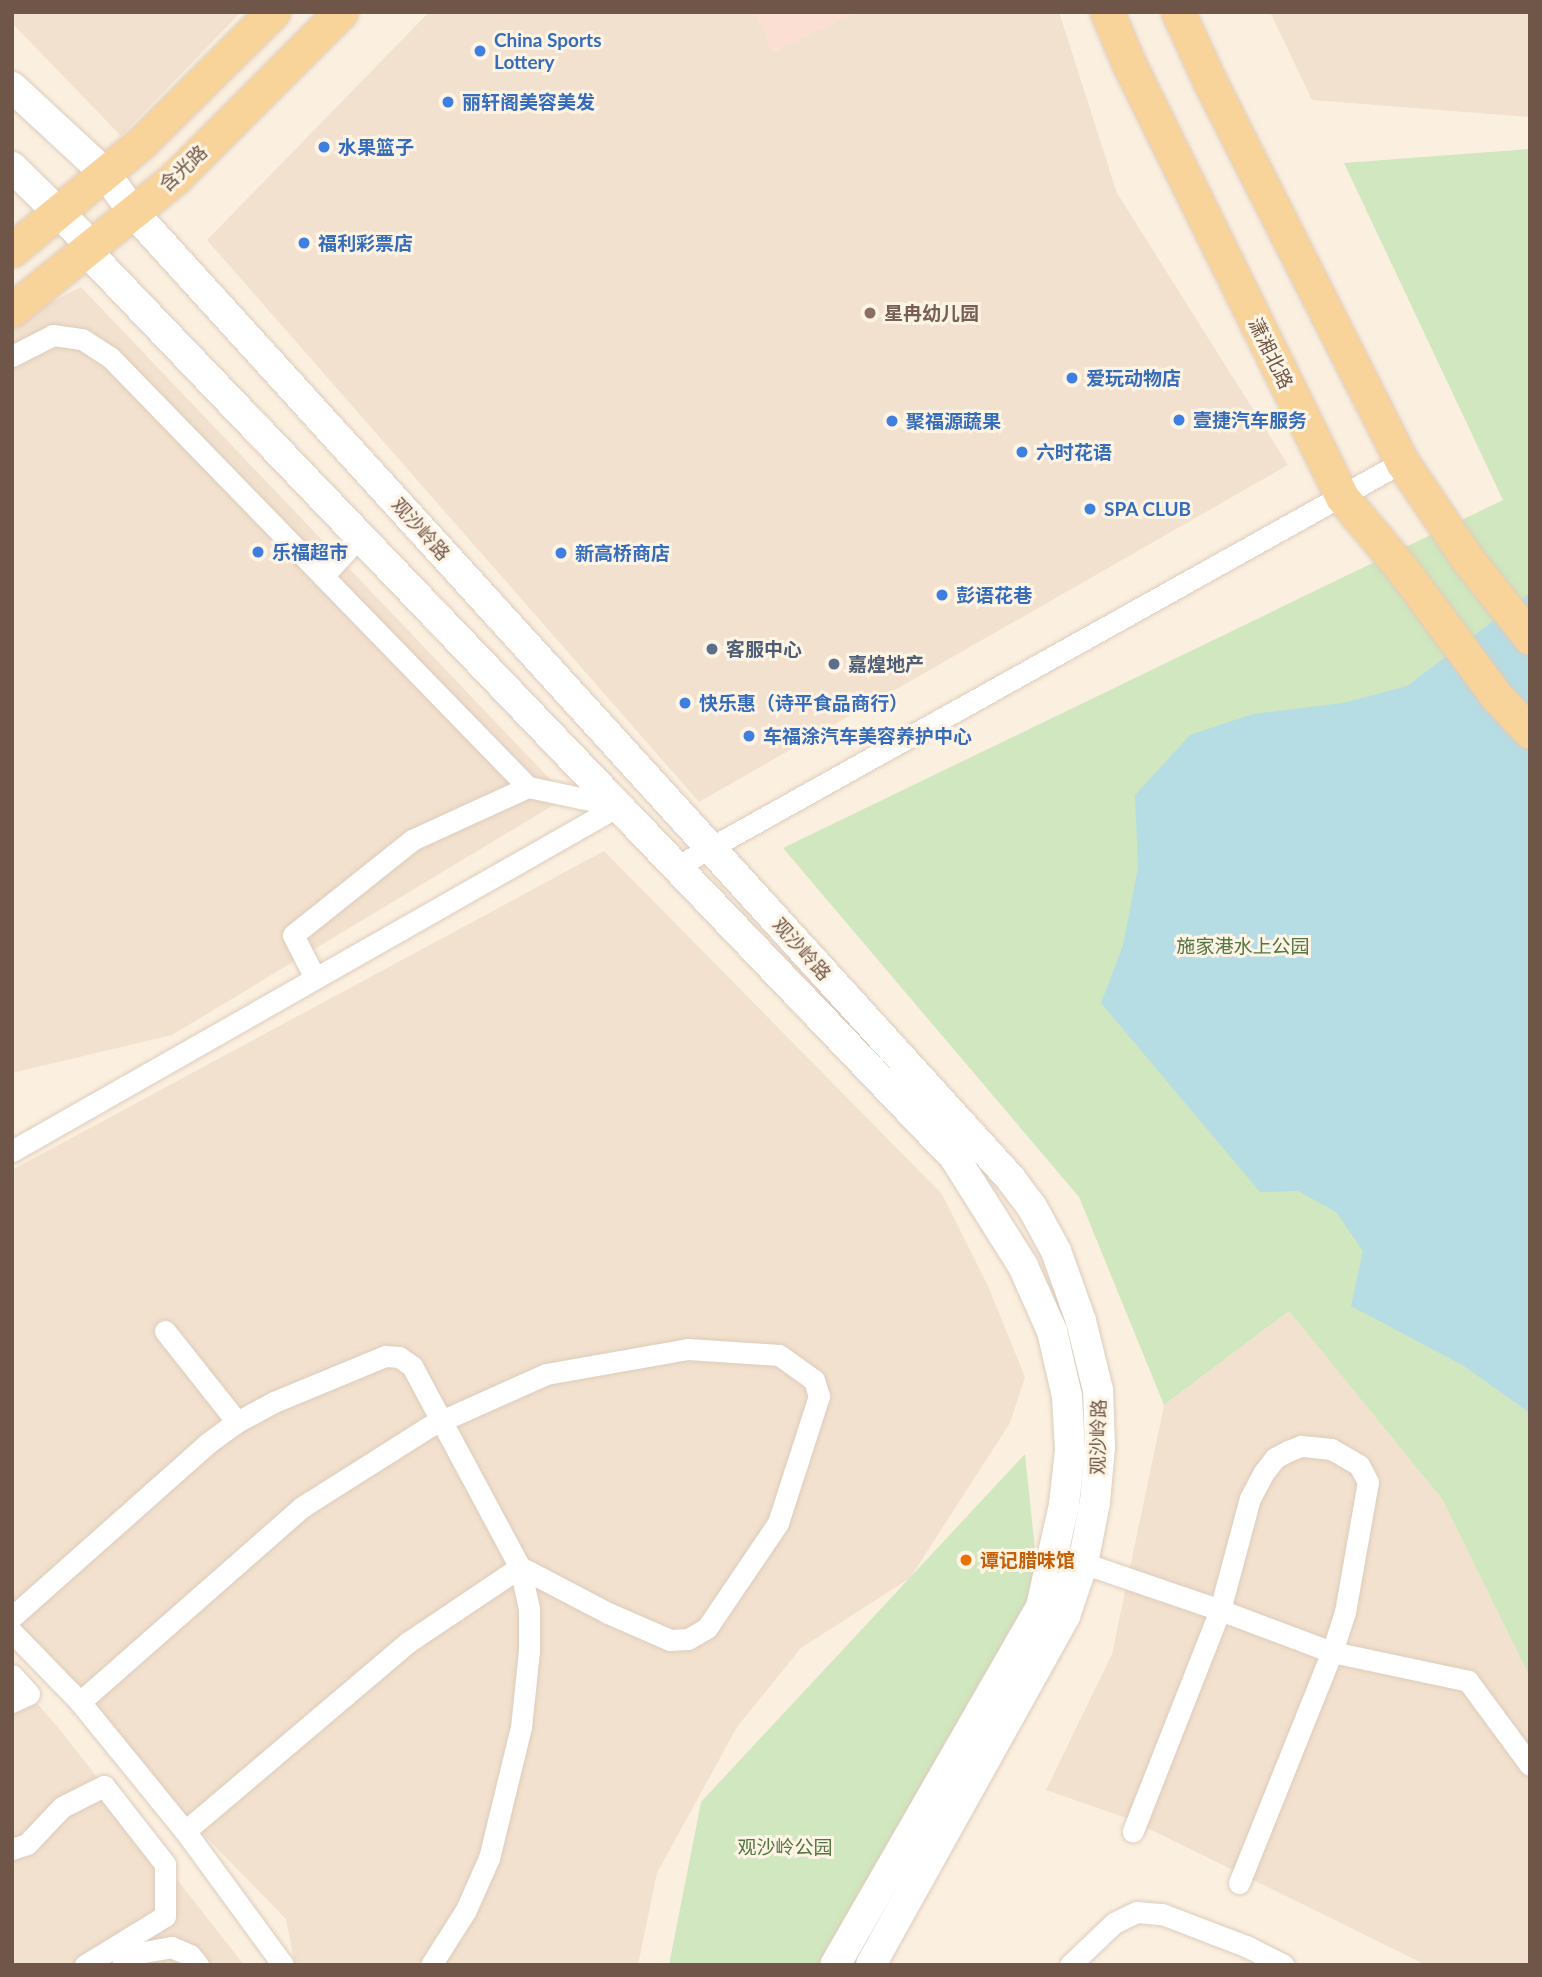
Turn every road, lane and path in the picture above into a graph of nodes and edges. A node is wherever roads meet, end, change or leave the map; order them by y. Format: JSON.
{"nodes":[{"id":1,"x":273,"y":12,"type":"edge"},
{"id":2,"x":341,"y":12,"type":"edge"},
{"id":3,"x":1107,"y":12,"type":"edge"},
{"id":4,"x":1178,"y":12,"type":"edge"},
{"id":5,"x":12,"y":86,"type":"edge"},
{"id":6,"x":12,"y":167,"type":"edge"},
{"id":7,"x":105,"y":173,"type":"junction"},
{"id":8,"x":58,"y":212,"type":"junction"},
{"id":9,"x":133,"y":212,"type":"junction"},
{"id":10,"x":90,"y":249,"type":"junction"},
{"id":11,"x":12,"y":250,"type":"edge"},
{"id":12,"x":12,"y":310,"type":"edge"},
{"id":13,"x":12,"y":356,"type":"edge"},
{"id":14,"x":1402,"y":462,"type":"junction"},
{"id":15,"x":1342,"y":497,"type":"junction"},
{"id":16,"x":360,"y":536,"type":"junction"},
{"id":17,"x":323,"y":576,"type":"junction"},
{"id":18,"x":1530,"y":638,"type":"edge"},
{"id":19,"x":1530,"y":732,"type":"edge"},
{"id":20,"x":528,"y":787,"type":"junction"},
{"id":21,"x":618,"y":806,"type":"junction"},
{"id":22,"x":710,"y":848,"type":"junction"},
{"id":23,"x":676,"y":867,"type":"junction"},
{"id":24,"x":315,"y":978,"type":"junction"},
{"id":25,"x":12,"y":1151,"type":"edge"},
{"id":26,"x":165,"y":1331,"type":"dead end"},
{"id":27,"x":237,"y":1422,"type":"junction"},
{"id":28,"x":441,"y":1422,"type":"junction"},
{"id":29,"x":1083,"y":1563,"type":"junction"},
{"id":30,"x":520,"y":1567,"type":"junction"},
{"id":31,"x":1220,"y":1610,"type":"junction"},
{"id":32,"x":12,"y":1617,"type":"edge"},
{"id":33,"x":12,"y":1632,"type":"edge"},
{"id":34,"x":1332,"y":1652,"type":"junction"},
{"id":35,"x":12,"y":1675,"type":"edge"},
{"id":36,"x":12,"y":1702,"type":"edge"},
{"id":37,"x":80,"y":1702,"type":"junction"},
{"id":38,"x":1530,"y":1765,"type":"edge"},
{"id":39,"x":185,"y":1830,"type":"junction"},
{"id":40,"x":1133,"y":1831,"type":"dead end"},
{"id":41,"x":12,"y":1850,"type":"edge"},
{"id":42,"x":1239,"y":1883,"type":"dead end"},
{"id":43,"x":85,"y":1965,"type":"edge"},
{"id":44,"x":122,"y":1965,"type":"edge"},
{"id":45,"x":198,"y":1965,"type":"edge"},
{"id":46,"x":283,"y":1965,"type":"edge"},
{"id":47,"x":431,"y":1965,"type":"edge"},
{"id":48,"x":835,"y":1965,"type":"edge"},
{"id":49,"x":871,"y":1965,"type":"edge"},
{"id":50,"x":1070,"y":1965,"type":"edge"},
{"id":51,"x":1284,"y":1965,"type":"edge"}],
"edges":[{"from":1,"to":7,"type":"main road"},
{"from":2,"to":9,"type":"main road","name":"含光路"},
{"from":3,"to":15,"type":"main road","name":"潇湘北路"},
{"from":4,"to":14,"type":"main road"},
{"from":5,"to":7,"type":"main road","name":"观沙岭路"},
{"from":6,"to":8,"type":"main road","name":"观沙岭路"},
{"from":7,"to":8,"type":"main road"},
{"from":7,"to":9,"type":"main road","name":"观沙岭路"},
{"from":8,"to":10,"type":"main road","name":"观沙岭路"},
{"from":8,"to":11,"type":"main road"},
{"from":9,"to":10,"type":"main road","name":"含光路"},
{"from":9,"to":22,"type":"main road","name":"观沙岭路"},
{"from":10,"to":12,"type":"main road","name":"含光路"},
{"from":10,"to":16,"type":"main road","name":"观沙岭路"},
{"from":13,"to":17,"type":"street"},
{"from":14,"to":15,"type":"street"},
{"from":14,"to":18,"type":"main road"},
{"from":15,"to":19,"type":"main road","name":"潇湘北路"},
{"from":15,"to":22,"type":"street"},
{"from":16,"to":17,"type":"street"},
{"from":16,"to":21,"type":"main road","name":"观沙岭路"},
{"from":17,"to":20,"type":"street"},
{"from":20,"to":21,"type":"street"},
{"from":20,"to":24,"type":"street"},
{"from":21,"to":23,"type":"main road","name":"观沙岭路"},
{"from":21,"to":24,"type":"street"},
{"from":22,"to":23,"type":"street"},
{"from":22,"to":29,"type":"main road","name":"观沙岭路"},
{"from":23,"to":48,"type":"main road","name":"观沙岭路"},
{"from":24,"to":25,"type":"street"},
{"from":26,"to":27,"type":"street"},
{"from":27,"to":28,"type":"street"},
{"from":27,"to":32,"type":"street"},
{"from":28,"to":30,"type":"street"},
{"from":28,"to":30,"type":"street"},
{"from":28,"to":37,"type":"street"},
{"from":29,"to":31,"type":"street"},
{"from":29,"to":49,"type":"main road","name":"观沙岭路"},
{"from":30,"to":39,"type":"street"},
{"from":30,"to":47,"type":"street"},
{"from":31,"to":34,"type":"street"},
{"from":31,"to":34,"type":"street"},
{"from":31,"to":40,"type":"street"},
{"from":33,"to":37,"type":"street"},
{"from":34,"to":38,"type":"street"},
{"from":34,"to":42,"type":"street"},
{"from":35,"to":36,"type":"street"},
{"from":37,"to":39,"type":"street"},
{"from":39,"to":46,"type":"street"},
{"from":41,"to":43,"type":"street"},
{"from":44,"to":45,"type":"street"},
{"from":50,"to":51,"type":"street"}]}
